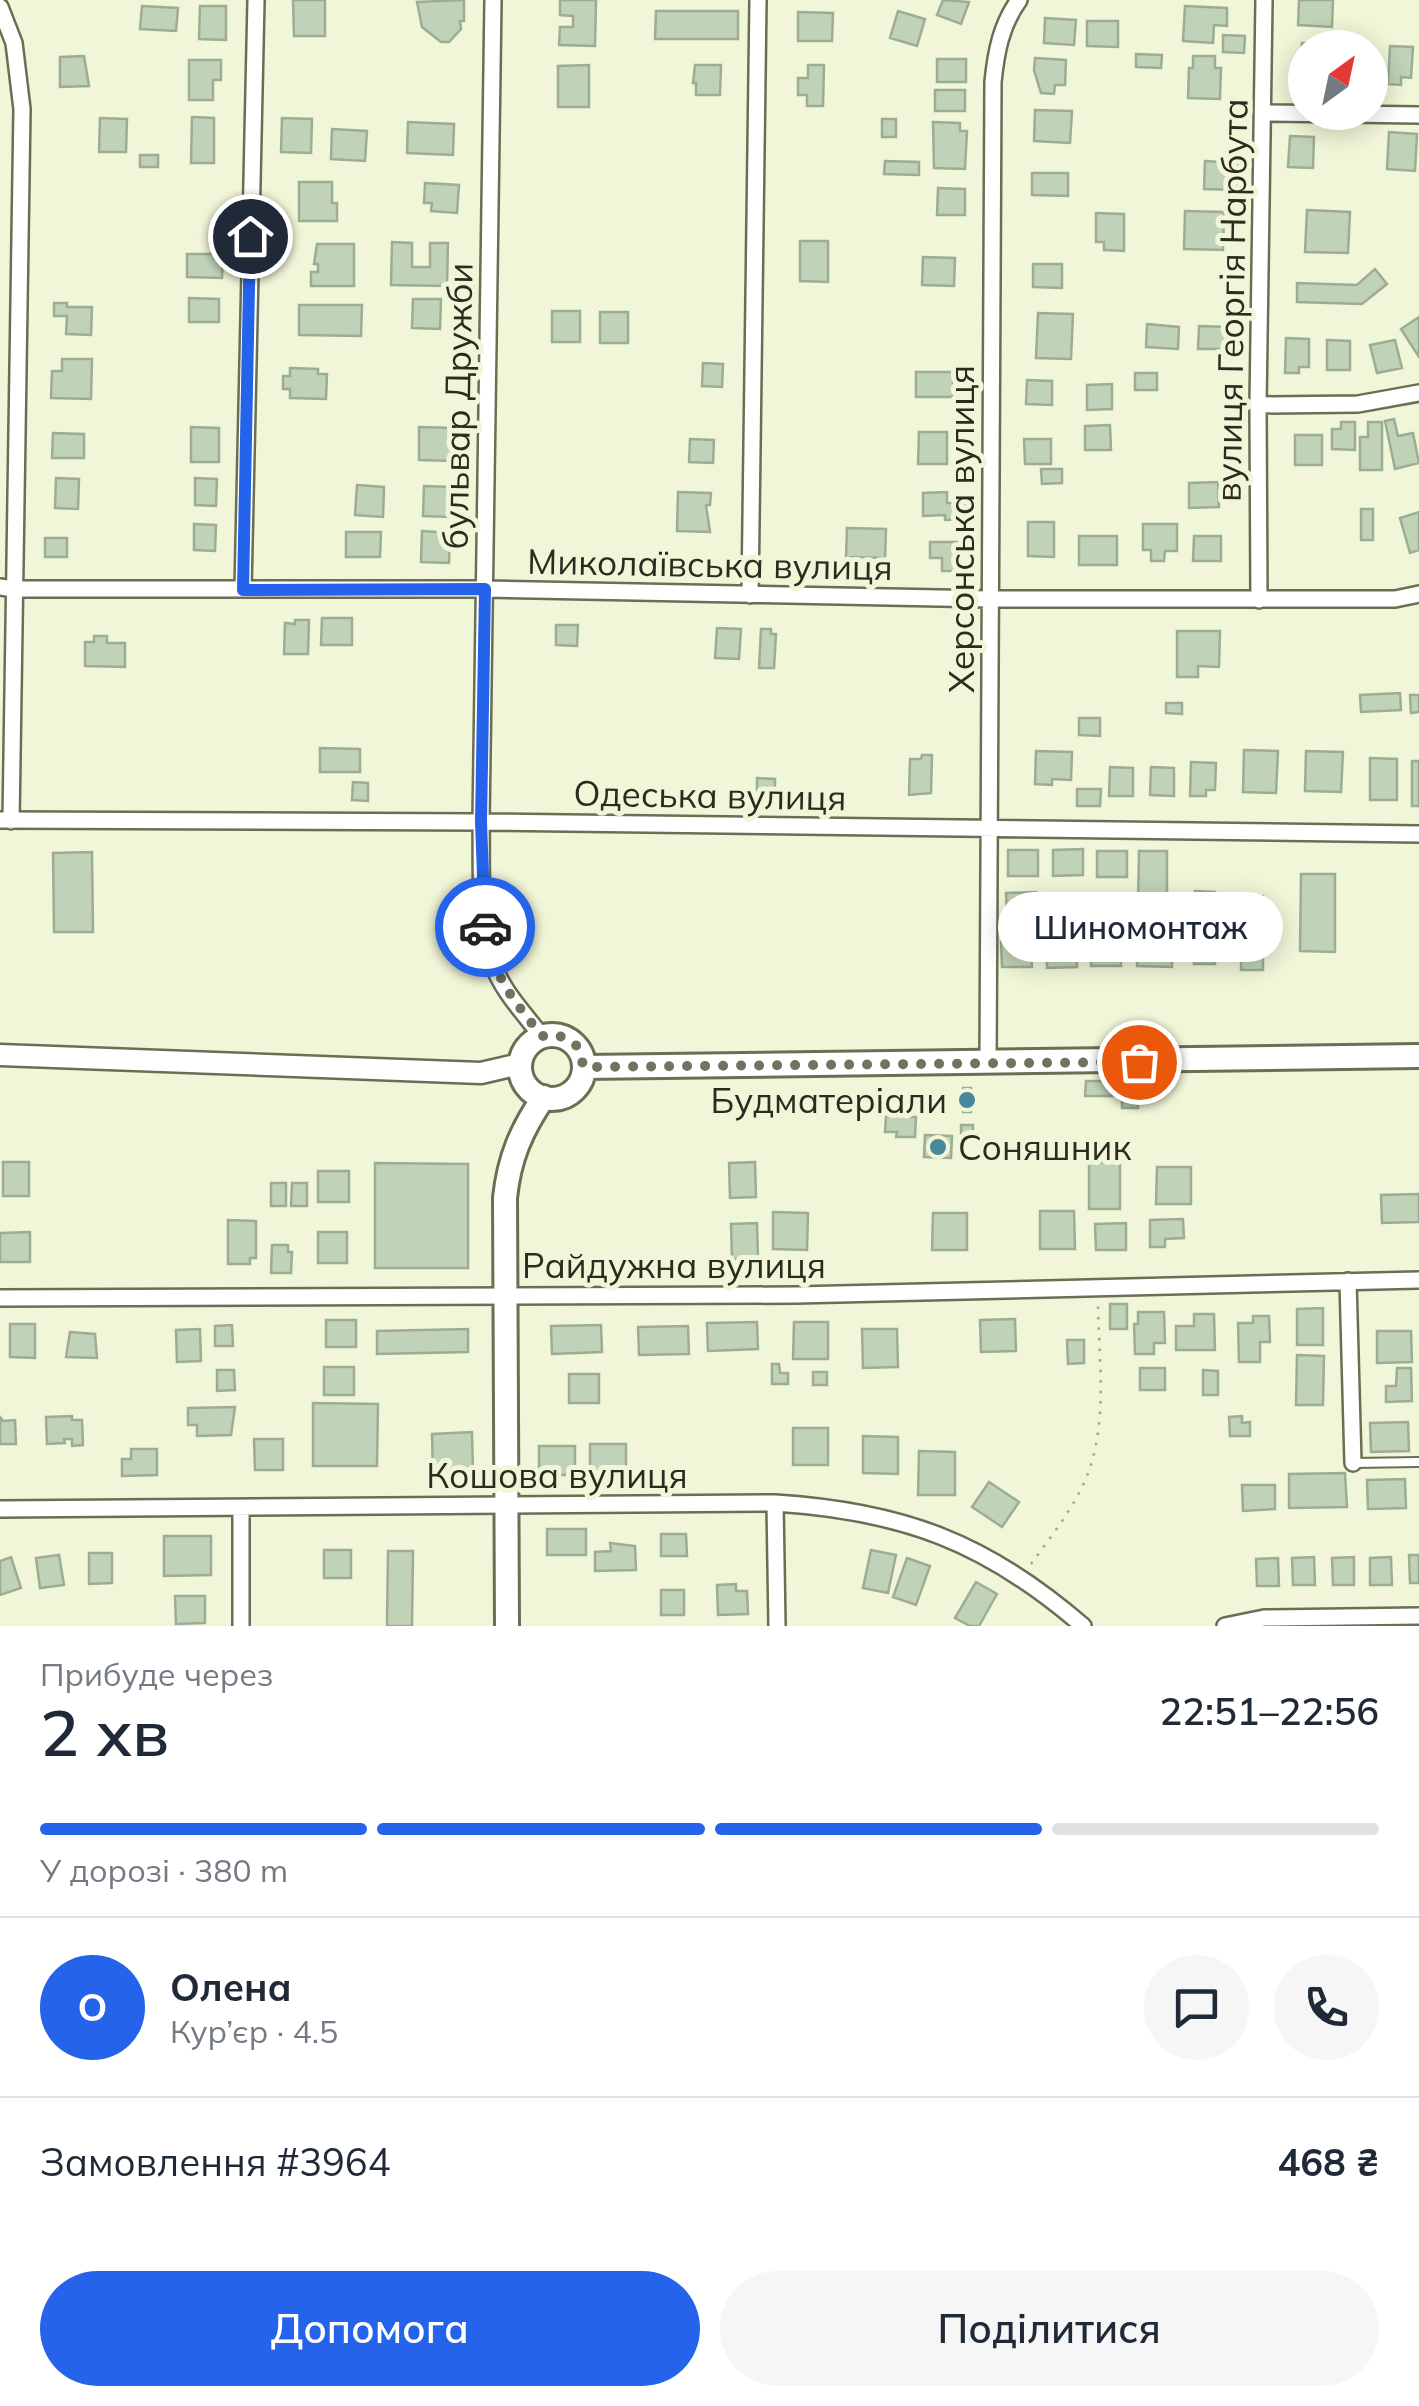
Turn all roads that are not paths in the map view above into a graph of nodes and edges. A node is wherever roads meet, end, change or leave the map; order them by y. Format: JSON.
{"nodes":[{"id":1,"x":256,"y":0,"type":"edge"},
{"id":2,"x":492,"y":0,"type":"edge"},
{"id":3,"x":758,"y":0,"type":"edge"},
{"id":4,"x":1019,"y":0,"type":"edge"},
{"id":5,"x":1264,"y":0,"type":"edge"},
{"id":6,"x":0,"y":8,"type":"edge"},
{"id":7,"x":1263,"y":112,"type":"junction"},
{"id":8,"x":1419,"y":115,"type":"edge"},
{"id":9,"x":1419,"y":393,"type":"edge"},
{"id":10,"x":1258,"y":405,"type":"junction"},
{"id":11,"x":7,"y":588,"type":"edge"},
{"id":12,"x":485,"y":589,"type":"junction"},
{"id":13,"x":243,"y":590,"type":"junction"},
{"id":14,"x":1419,"y":594,"type":"edge"},
{"id":15,"x":750,"y":595,"type":"junction"},
{"id":16,"x":990,"y":599,"type":"junction"},
{"id":17,"x":1260,"y":600,"type":"junction"},
{"id":18,"x":6,"y":820,"type":"edge"},
{"id":19,"x":481,"y":822,"type":"junction"},
{"id":20,"x":990,"y":830,"type":"junction"},
{"id":21,"x":1419,"y":834,"type":"edge"},
{"id":22,"x":542,"y":1036,"type":"junction"},
{"id":23,"x":0,"y":1055,"type":"edge"},
{"id":24,"x":1419,"y":1056,"type":"edge"},
{"id":25,"x":520,"y":1064,"type":"junction"},
{"id":26,"x":988,"y":1064,"type":"junction"},
{"id":27,"x":584,"y":1067,"type":"junction"},
{"id":28,"x":544,"y":1098,"type":"junction"},
{"id":29,"x":1419,"y":1280,"type":"edge"},
{"id":30,"x":1348,"y":1281,"type":"junction"},
{"id":31,"x":507,"y":1296,"type":"junction"},
{"id":32,"x":0,"y":1298,"type":"edge"},
{"id":33,"x":1419,"y":1462,"type":"edge"},
{"id":34,"x":1352,"y":1463,"type":"joint"},
{"id":35,"x":775,"y":1503,"type":"junction"},
{"id":36,"x":508,"y":1504,"type":"junction"},
{"id":37,"x":0,"y":1509,"type":"edge"},
{"id":38,"x":241,"y":1509,"type":"junction"},
{"id":39,"x":1419,"y":1616,"type":"edge"},
{"id":40,"x":240,"y":1626,"type":"edge"},
{"id":41,"x":507,"y":1626,"type":"edge"},
{"id":42,"x":776,"y":1626,"type":"edge"},
{"id":43,"x":1083,"y":1626,"type":"edge"},
{"id":44,"x":1224,"y":1626,"type":"edge"}],
"edges":[{"from":1,"to":13,"type":"street"},
{"from":2,"to":12,"type":"street","name":"бульвар Дружби"},
{"from":3,"to":15,"type":"street"},
{"from":4,"to":16,"type":"street","name":"Херсонська вулиця"},
{"from":5,"to":7,"type":"street","name":"вулиця Георгія Нарбута"},
{"from":6,"to":11,"type":"street"},
{"from":7,"to":8,"type":"street"},
{"from":7,"to":10,"type":"street","name":"вулиця Георгія Нарбута"},
{"from":9,"to":10,"type":"street"},
{"from":10,"to":17,"type":"street","name":"вулиця Георгія Нарбута"},
{"from":11,"to":13,"type":"street","name":"Миколаївська вулиця"},
{"from":11,"to":18,"type":"street"},
{"from":12,"to":13,"type":"street","name":"Миколаївська вулиця"},
{"from":12,"to":15,"type":"street","name":"Миколаївська вулиця"},
{"from":12,"to":19,"type":"street","name":"бульвар Дружби"},
{"from":14,"to":17,"type":"street","name":"Миколаївська вулиця"},
{"from":15,"to":16,"type":"street","name":"Миколаївська вулиця"},
{"from":16,"to":17,"type":"street","name":"Миколаївська вулиця"},
{"from":16,"to":20,"type":"street","name":"Херсонська вулиця"},
{"from":18,"to":19,"type":"street","name":"Одеська вулиця"},
{"from":19,"to":20,"type":"street","name":"Одеська вулиця"},
{"from":19,"to":22,"type":"street","name":"бульвар Дружби"},
{"from":20,"to":21,"type":"street","name":"Одеська вулиця"},
{"from":20,"to":26,"type":"street","name":"Херсонська вулиця"},
{"from":22,"to":25,"type":"main road"},
{"from":22,"to":27,"type":"main road"},
{"from":23,"to":25,"type":"street"},
{"from":24,"to":26,"type":"main road"},
{"from":25,"to":28,"type":"main road"},
{"from":26,"to":27,"type":"main road"},
{"from":27,"to":28,"type":"main road"},
{"from":28,"to":31,"type":"main road"},
{"from":29,"to":30,"type":"street","name":"Райдужна вулиця"},
{"from":30,"to":31,"type":"street","name":"Райдужна вулиця"},
{"from":30,"to":34,"type":"street"},
{"from":31,"to":32,"type":"street","name":"Райдужна вулиця"},
{"from":31,"to":36,"type":"main road"},
{"from":33,"to":34,"type":"lane"},
{"from":35,"to":36,"type":"street","name":"Кошова вулиця"},
{"from":35,"to":42,"type":"street"},
{"from":35,"to":43,"type":"street","name":"Кошова вулиця"},
{"from":36,"to":38,"type":"street","name":"Кошова вулиця"},
{"from":36,"to":41,"type":"main road"},
{"from":37,"to":38,"type":"street","name":"Кошова вулиця"},
{"from":38,"to":40,"type":"street"},
{"from":39,"to":44,"type":"street"}]}
